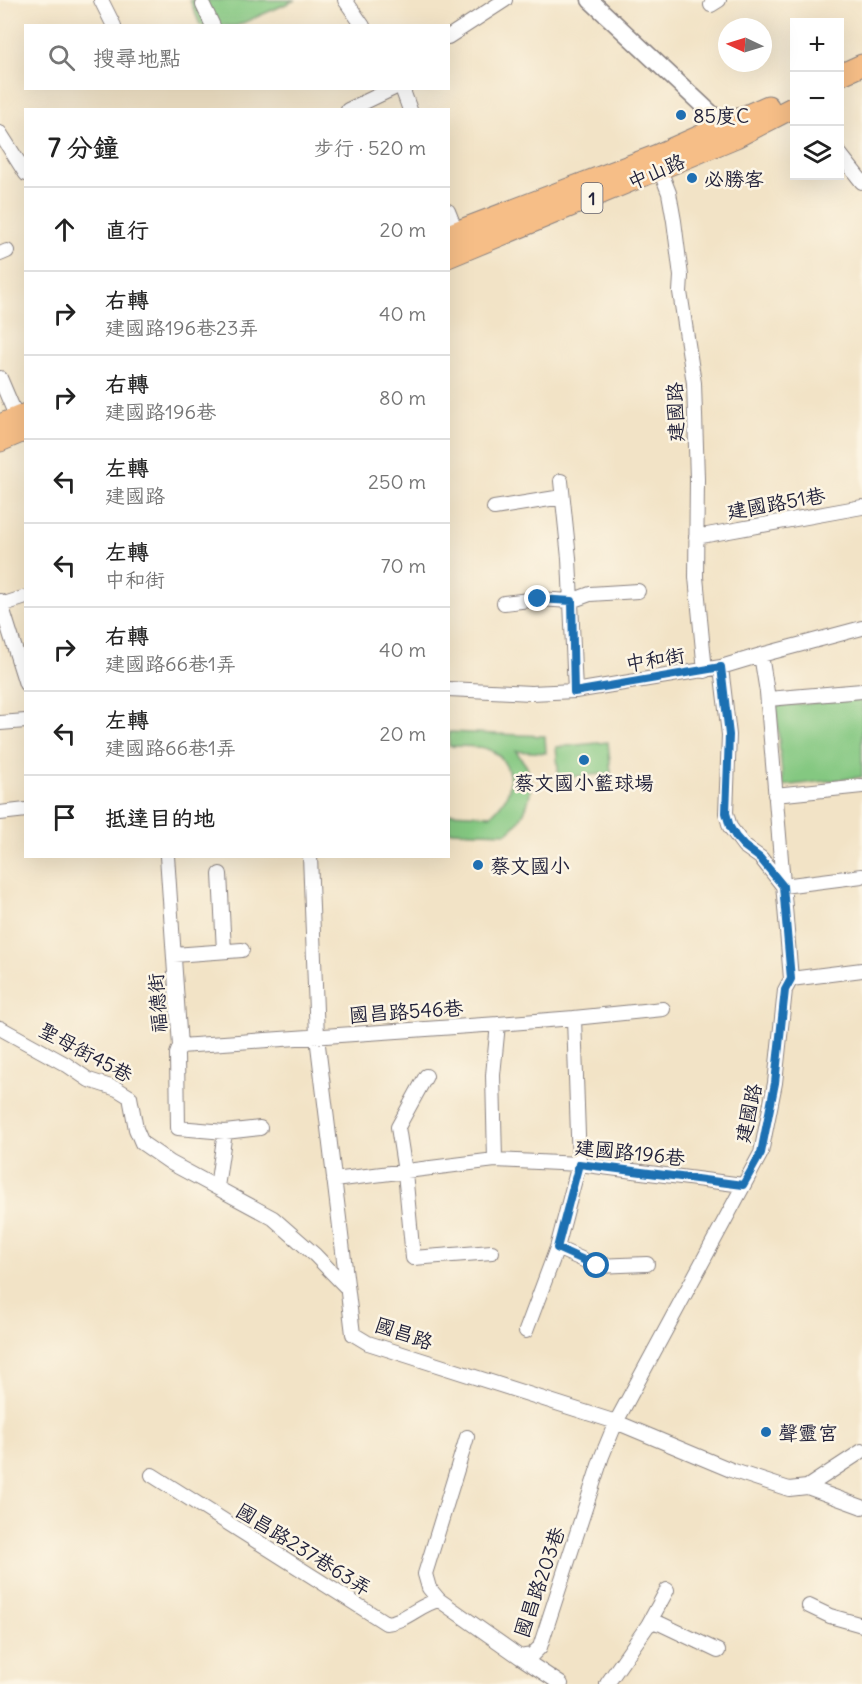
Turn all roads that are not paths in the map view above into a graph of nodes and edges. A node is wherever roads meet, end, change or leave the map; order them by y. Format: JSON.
{"nodes":[{"id":1,"x":101,"y":0,"type":"edge"},
{"id":2,"x":345,"y":0,"type":"edge"},
{"id":3,"x":505,"y":0,"type":"edge"},
{"id":4,"x":590,"y":0,"type":"edge"},
{"id":5,"x":203,"y":5,"type":"dead end"},
{"id":6,"x":113,"y":24,"type":"edge"},
{"id":7,"x":212,"y":24,"type":"edge"},
{"id":8,"x":362,"y":24,"type":"edge"},
{"id":9,"x":450,"y":35,"type":"edge"},
{"id":10,"x":862,"y":66,"type":"edge"},
{"id":11,"x":844,"y":73,"type":"edge"},
{"id":12,"x":862,"y":78,"type":"edge"},
{"id":13,"x":844,"y":86,"type":"edge"},
{"id":14,"x":390,"y":90,"type":"edge"},
{"id":15,"x":403,"y":90,"type":"edge"},
{"id":16,"x":790,"y":98,"type":"edge"},
{"id":17,"x":352,"y":108,"type":"edge"},
{"id":18,"x":409,"y":108,"type":"edge"},
{"id":19,"x":790,"y":109,"type":"edge"},
{"id":20,"x":730,"y":131,"type":"junction"},
{"id":21,"x":0,"y":133,"type":"edge"},
{"id":22,"x":844,"y":159,"type":"edge"},
{"id":23,"x":658,"y":163,"type":"junction"},
{"id":24,"x":24,"y":171,"type":"edge"},
{"id":25,"x":862,"y":182,"type":"edge"},
{"id":26,"x":452,"y":233,"type":"edge"},
{"id":27,"x":450,"y":256,"type":"edge"},
{"id":28,"x":0,"y":378,"type":"edge"},
{"id":29,"x":17,"y":422,"type":"edge"},
{"id":30,"x":0,"y":441,"type":"edge"},
{"id":31,"x":561,"y":481,"type":"dead end"},
{"id":32,"x":562,"y":497,"type":"junction"},
{"id":33,"x":862,"y":507,"type":"edge"},
{"id":34,"x":494,"y":508,"type":"dead end"},
{"id":35,"x":696,"y":537,"type":"junction"},
{"id":36,"x":638,"y":591,"type":"dead end"},
{"id":37,"x":24,"y":597,"type":"edge"},
{"id":38,"x":572,"y":601,"type":"junction"},
{"id":39,"x":1,"y":603,"type":"edge"},
{"id":40,"x":504,"y":603,"type":"dead end"},
{"id":41,"x":862,"y":628,"type":"edge"},
{"id":42,"x":761,"y":655,"type":"junction"},
{"id":43,"x":721,"y":667,"type":"junction"},
{"id":44,"x":705,"y":671,"type":"junction"},
{"id":45,"x":24,"y":678,"type":"edge"},
{"id":46,"x":450,"y":689,"type":"edge"},
{"id":47,"x":862,"y":691,"type":"edge"},
{"id":48,"x":574,"y":692,"type":"junction"},
{"id":49,"x":768,"y":699,"type":"junction"},
{"id":50,"x":24,"y":721,"type":"edge"},
{"id":51,"x":0,"y":723,"type":"edge"},
{"id":52,"x":862,"y":786,"type":"edge"},
{"id":53,"x":775,"y":795,"type":"junction"},
{"id":54,"x":24,"y":810,"type":"edge"},
{"id":55,"x":0,"y":813,"type":"edge"},
{"id":56,"x":166,"y":858,"type":"edge"},
{"id":57,"x":310,"y":858,"type":"edge"},
{"id":58,"x":220,"y":874,"type":"dead end"},
{"id":59,"x":862,"y":876,"type":"edge"},
{"id":60,"x":783,"y":886,"type":"junction"},
{"id":61,"x":242,"y":950,"type":"dead end"},
{"id":62,"x":224,"y":951,"type":"junction"},
{"id":63,"x":174,"y":955,"type":"junction"},
{"id":64,"x":861,"y":971,"type":"edge"},
{"id":65,"x":791,"y":979,"type":"junction"},
{"id":66,"x":663,"y":1009,"type":"dead end"},
{"id":67,"x":574,"y":1018,"type":"junction"},
{"id":68,"x":498,"y":1024,"type":"junction"},
{"id":69,"x":0,"y":1028,"type":"edge"},
{"id":70,"x":317,"y":1036,"type":"junction"},
{"id":71,"x":180,"y":1046,"type":"junction"},
{"id":72,"x":426,"y":1076,"type":"dead end"},
{"id":73,"x":260,"y":1128,"type":"dead end"},
{"id":74,"x":225,"y":1132,"type":"junction"},
{"id":75,"x":495,"y":1160,"type":"junction"},
{"id":76,"x":579,"y":1164,"type":"junction"},
{"id":77,"x":405,"y":1172,"type":"junction"},
{"id":78,"x":334,"y":1180,"type":"junction"},
{"id":79,"x":743,"y":1185,"type":"junction"},
{"id":80,"x":218,"y":1187,"type":"junction"},
{"id":81,"x":557,"y":1248,"type":"junction"},
{"id":82,"x":492,"y":1252,"type":"dead end"},
{"id":83,"x":648,"y":1264,"type":"dead end"},
{"id":84,"x":346,"y":1287,"type":"junction"},
{"id":85,"x":526,"y":1331,"type":"dead end"},
{"id":86,"x":615,"y":1422,"type":"junction"},
{"id":87,"x":466,"y":1437,"type":"dead end"},
{"id":88,"x":862,"y":1451,"type":"edge"},
{"id":89,"x":152,"y":1475,"type":"dead end"},
{"id":90,"x":807,"y":1487,"type":"junction"},
{"id":91,"x":862,"y":1507,"type":"edge"},
{"id":92,"x":667,"y":1590,"type":"dead end"},
{"id":93,"x":439,"y":1600,"type":"junction"},
{"id":94,"x":808,"y":1606,"type":"dead end"},
{"id":95,"x":648,"y":1624,"type":"junction"},
{"id":96,"x":862,"y":1625,"type":"edge"},
{"id":97,"x":718,"y":1651,"type":"dead end"},
{"id":98,"x":520,"y":1657,"type":"junction"},
{"id":99,"x":561,"y":1684,"type":"edge"},
{"id":100,"x":607,"y":1684,"type":"edge"}],
"edges":[{"from":1,"to":6,"type":"street"},
{"from":2,"to":8,"type":"street"},
{"from":3,"to":9,"type":"street"},
{"from":4,"to":20,"type":"street"},
{"from":5,"to":7,"type":"street"},
{"from":10,"to":11,"type":"main road"},
{"from":12,"to":13,"type":"main road"},
{"from":14,"to":17,"type":"street"},
{"from":15,"to":18,"type":"street"},
{"from":16,"to":20,"type":"main road","name":"中山路","number":"1"},
{"from":19,"to":20,"type":"main road","name":"中山路","number":"1"},
{"from":20,"to":23,"type":"main road","name":"中山路","number":"1"},
{"from":21,"to":24,"type":"street"},
{"from":22,"to":25,"type":"street"},
{"from":23,"to":26,"type":"main road","name":"中山路","number":"1"},
{"from":23,"to":27,"type":"main road","name":"中山路","number":"1"},
{"from":23,"to":35,"type":"street","name":"建國路"},
{"from":28,"to":29,"type":"street"},
{"from":29,"to":30,"type":"main road"},
{"from":31,"to":32,"type":"street"},
{"from":32,"to":34,"type":"street"},
{"from":32,"to":38,"type":"street"},
{"from":33,"to":35,"type":"street","name":"建國路51巷"},
{"from":35,"to":44,"type":"street","name":"建國路"},
{"from":36,"to":38,"type":"street"},
{"from":37,"to":39,"type":"street"},
{"from":38,"to":40,"type":"street"},
{"from":38,"to":48,"type":"street"},
{"from":39,"to":45,"type":"street"},
{"from":41,"to":42,"type":"street","name":"中和街"},
{"from":42,"to":43,"type":"street","name":"中和街"},
{"from":42,"to":49,"type":"street","name":"建國路"},
{"from":43,"to":44,"type":"street","name":"中和街"},
{"from":43,"to":60,"type":"street"},
{"from":44,"to":48,"type":"street","name":"中和街"},
{"from":46,"to":48,"type":"street","name":"中和街"},
{"from":47,"to":49,"type":"street"},
{"from":49,"to":53,"type":"street","name":"建國路"},
{"from":50,"to":51,"type":"street"},
{"from":52,"to":53,"type":"street"},
{"from":53,"to":60,"type":"street","name":"建國路"},
{"from":54,"to":55,"type":"street"},
{"from":56,"to":63,"type":"street","name":"福德街"},
{"from":57,"to":70,"type":"street","name":"國昌路"},
{"from":58,"to":62,"type":"street"},
{"from":59,"to":60,"type":"street"},
{"from":60,"to":65,"type":"street","name":"建國路"},
{"from":61,"to":62,"type":"street"},
{"from":62,"to":63,"type":"street"},
{"from":63,"to":71,"type":"street","name":"福德街"},
{"from":64,"to":65,"type":"street"},
{"from":65,"to":79,"type":"street","name":"建國路"},
{"from":66,"to":67,"type":"street","name":"國昌路546巷"},
{"from":67,"to":68,"type":"street","name":"國昌路546巷"},
{"from":67,"to":76,"type":"street"},
{"from":68,"to":70,"type":"street","name":"國昌路546巷"},
{"from":68,"to":75,"type":"street"},
{"from":69,"to":80,"type":"street","name":"聖母街45巷"},
{"from":70,"to":71,"type":"street","name":"福德街"},
{"from":70,"to":78,"type":"street","name":"國昌路"},
{"from":71,"to":74,"type":"street"},
{"from":72,"to":77,"type":"street"},
{"from":73,"to":74,"type":"street"},
{"from":74,"to":80,"type":"street"},
{"from":75,"to":76,"type":"street","name":"建國路196巷"},
{"from":75,"to":77,"type":"street","name":"建國路196巷"},
{"from":76,"to":79,"type":"street","name":"建國路196巷"},
{"from":76,"to":81,"type":"street"},
{"from":77,"to":78,"type":"street","name":"建國路196巷"},
{"from":77,"to":82,"type":"street"},
{"from":78,"to":84,"type":"street","name":"國昌路"},
{"from":79,"to":86,"type":"street","name":"建國路"},
{"from":80,"to":84,"type":"street","name":"聖母街45巷"},
{"from":81,"to":83,"type":"street"},
{"from":81,"to":85,"type":"street"},
{"from":84,"to":86,"type":"street","name":"國昌路"},
{"from":86,"to":90,"type":"street","name":"國昌路"},
{"from":86,"to":98,"type":"street","name":"國昌路203巷"},
{"from":87,"to":93,"type":"street","name":"國昌路203巷"},
{"from":88,"to":90,"type":"street"},
{"from":89,"to":93,"type":"street","name":"國昌路237巷63弄"},
{"from":90,"to":91,"type":"street","name":"國昌路"},
{"from":92,"to":95,"type":"street"},
{"from":93,"to":98,"type":"street","name":"國昌路203巷"},
{"from":94,"to":96,"type":"street"},
{"from":95,"to":97,"type":"street"},
{"from":95,"to":100,"type":"street"},
{"from":98,"to":99,"type":"street"}]}
